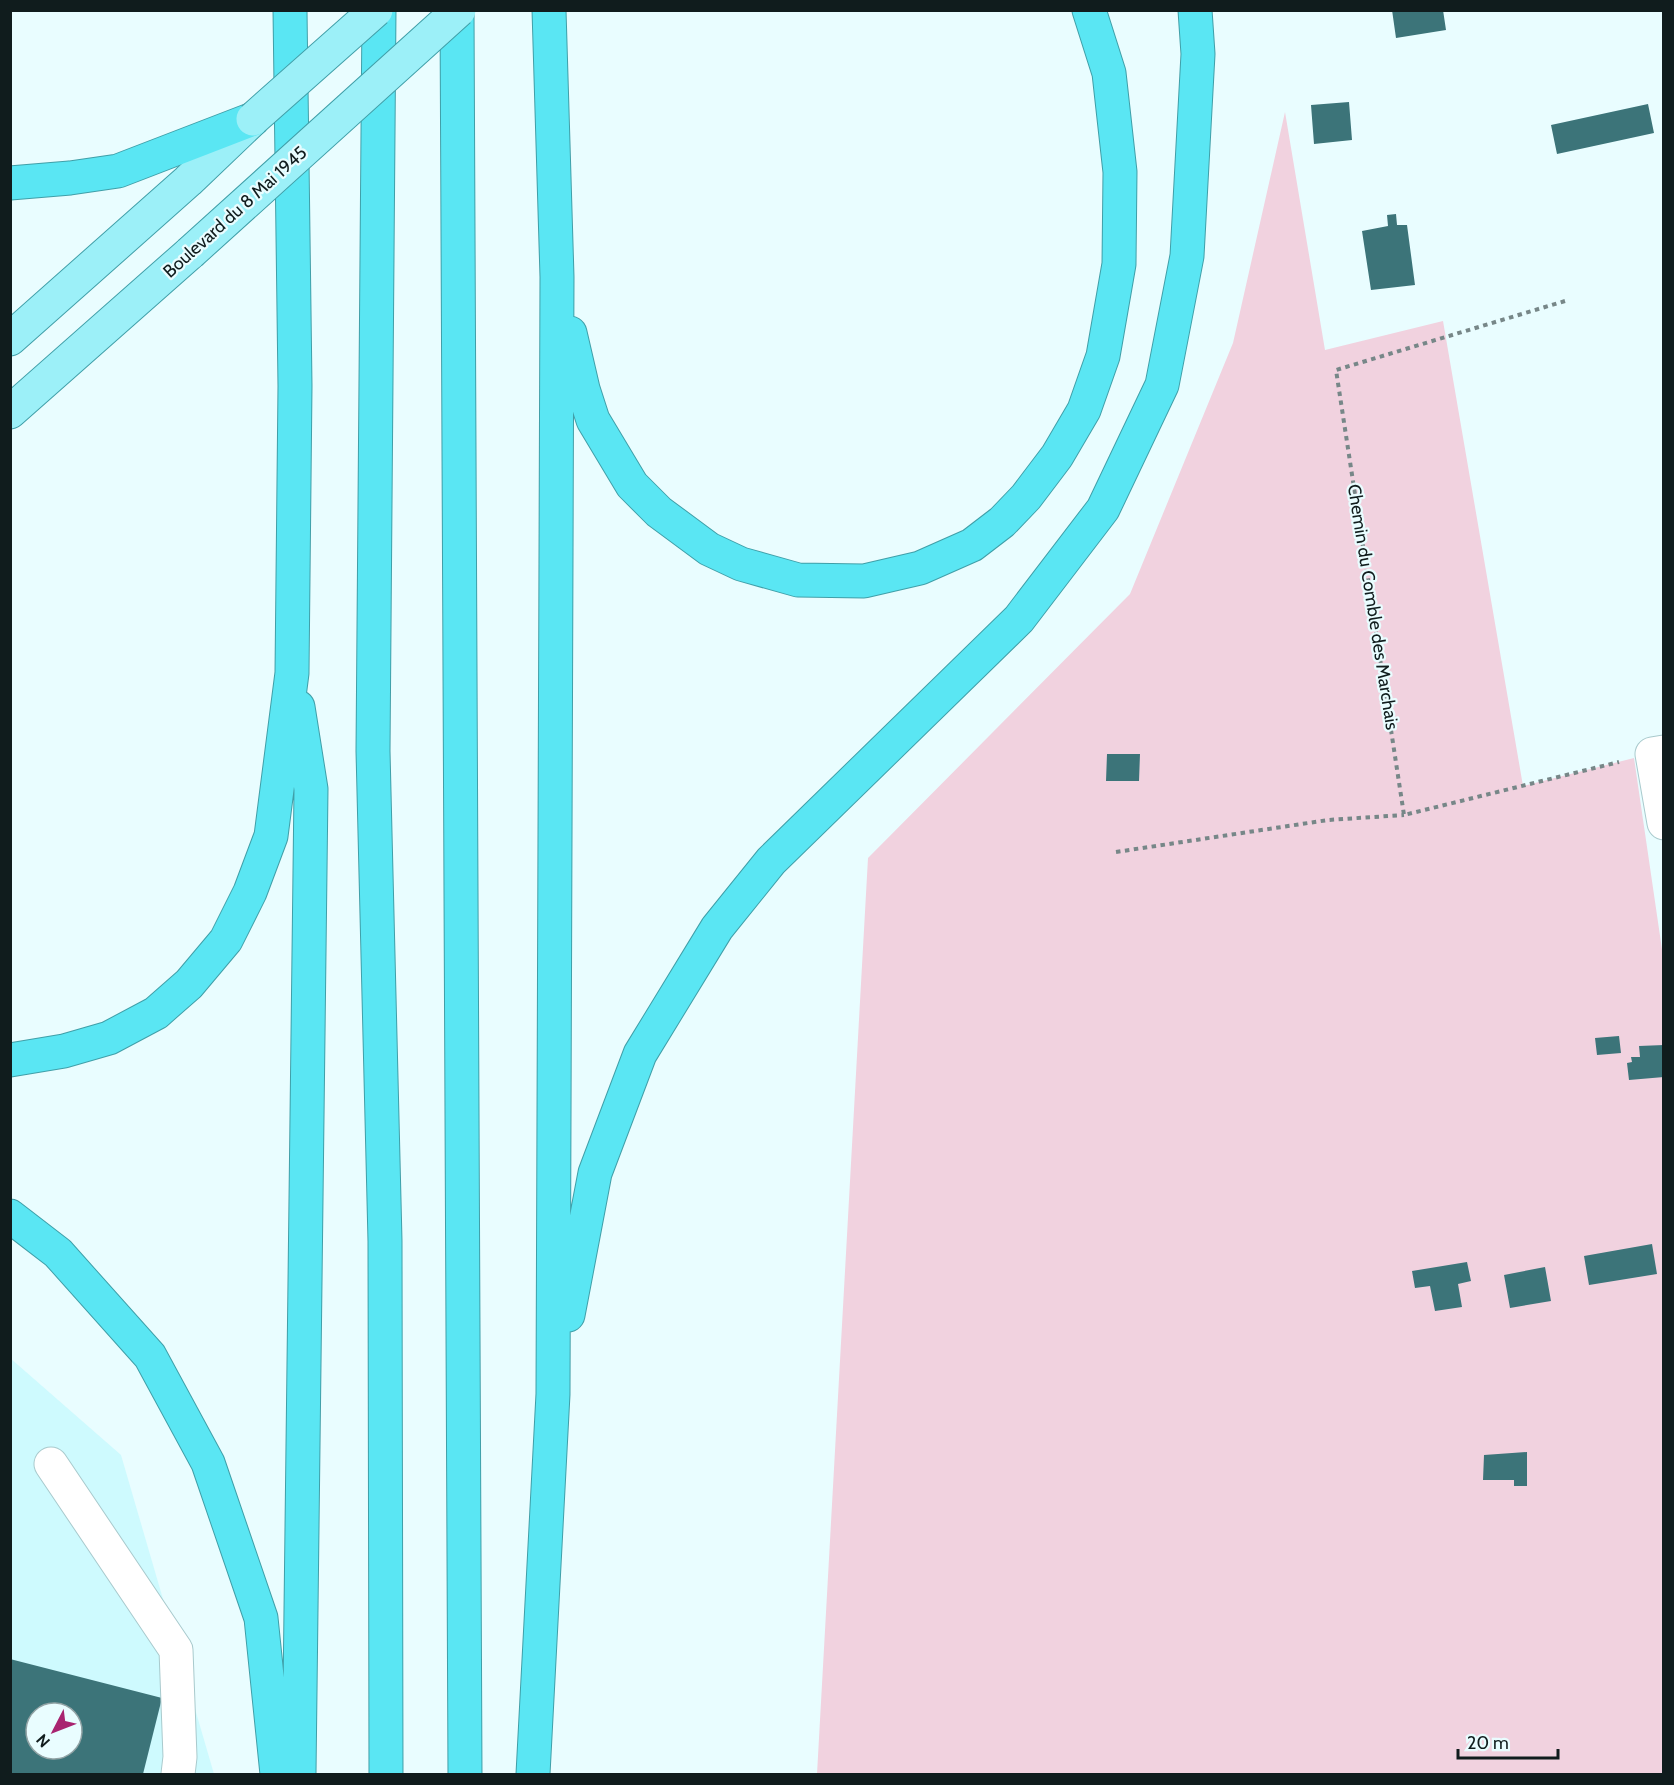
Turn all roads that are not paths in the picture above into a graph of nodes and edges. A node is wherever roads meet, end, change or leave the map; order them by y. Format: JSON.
{"nodes":[{"id":1,"x":290,"y":10,"type":"edge"},
{"id":2,"x":378,"y":10,"type":"edge"},
{"id":3,"x":458,"y":10,"type":"edge"},
{"id":4,"x":549,"y":10,"type":"edge"},
{"id":5,"x":1089,"y":10,"type":"edge"},
{"id":6,"x":1195,"y":10,"type":"edge"},
{"id":7,"x":253,"y":119,"type":"junction"},
{"id":8,"x":10,"y":183,"type":"edge"},
{"id":9,"x":557,"y":277,"type":"junction"},
{"id":10,"x":10,"y":339,"type":"edge"},
{"id":11,"x":10,"y":412,"type":"edge"},
{"id":12,"x":292,"y":673,"type":"junction"},
{"id":13,"x":1658,"y":753,"type":"edge"},
{"id":14,"x":1664,"y":823,"type":"edge"},
{"id":15,"x":10,"y":1060,"type":"edge"},
{"id":16,"x":10,"y":1216,"type":"edge"},
{"id":17,"x":553,"y":1394,"type":"junction"},
{"id":18,"x":51,"y":1464,"type":"dead end"},
{"id":19,"x":177,"y":1774,"type":"edge"},
{"id":20,"x":277,"y":1774,"type":"edge"},
{"id":21,"x":299,"y":1774,"type":"edge"},
{"id":22,"x":386,"y":1774,"type":"edge"},
{"id":23,"x":465,"y":1774,"type":"edge"},
{"id":24,"x":533,"y":1774,"type":"edge"}],
"edges":[{"from":1,"to":12,"type":"highway"},
{"from":2,"to":7,"type":"main road","bridge":true},
{"from":2,"to":22,"type":"highway"},
{"from":3,"to":11,"type":"main road","name":"Boulevard du 8 Mai 1945","bridge":true},
{"from":3,"to":23,"type":"highway"},
{"from":4,"to":9,"type":"highway"},
{"from":5,"to":9,"type":"highway"},
{"from":6,"to":17,"type":"highway"},
{"from":7,"to":8,"type":"highway"},
{"from":7,"to":10,"type":"main road"},
{"from":9,"to":17,"type":"highway"},
{"from":12,"to":15,"type":"highway"},
{"from":12,"to":21,"type":"highway"},
{"from":13,"to":14,"type":"street"},
{"from":16,"to":20,"type":"highway"},
{"from":17,"to":24,"type":"highway"},
{"from":18,"to":19,"type":"street"}]}
